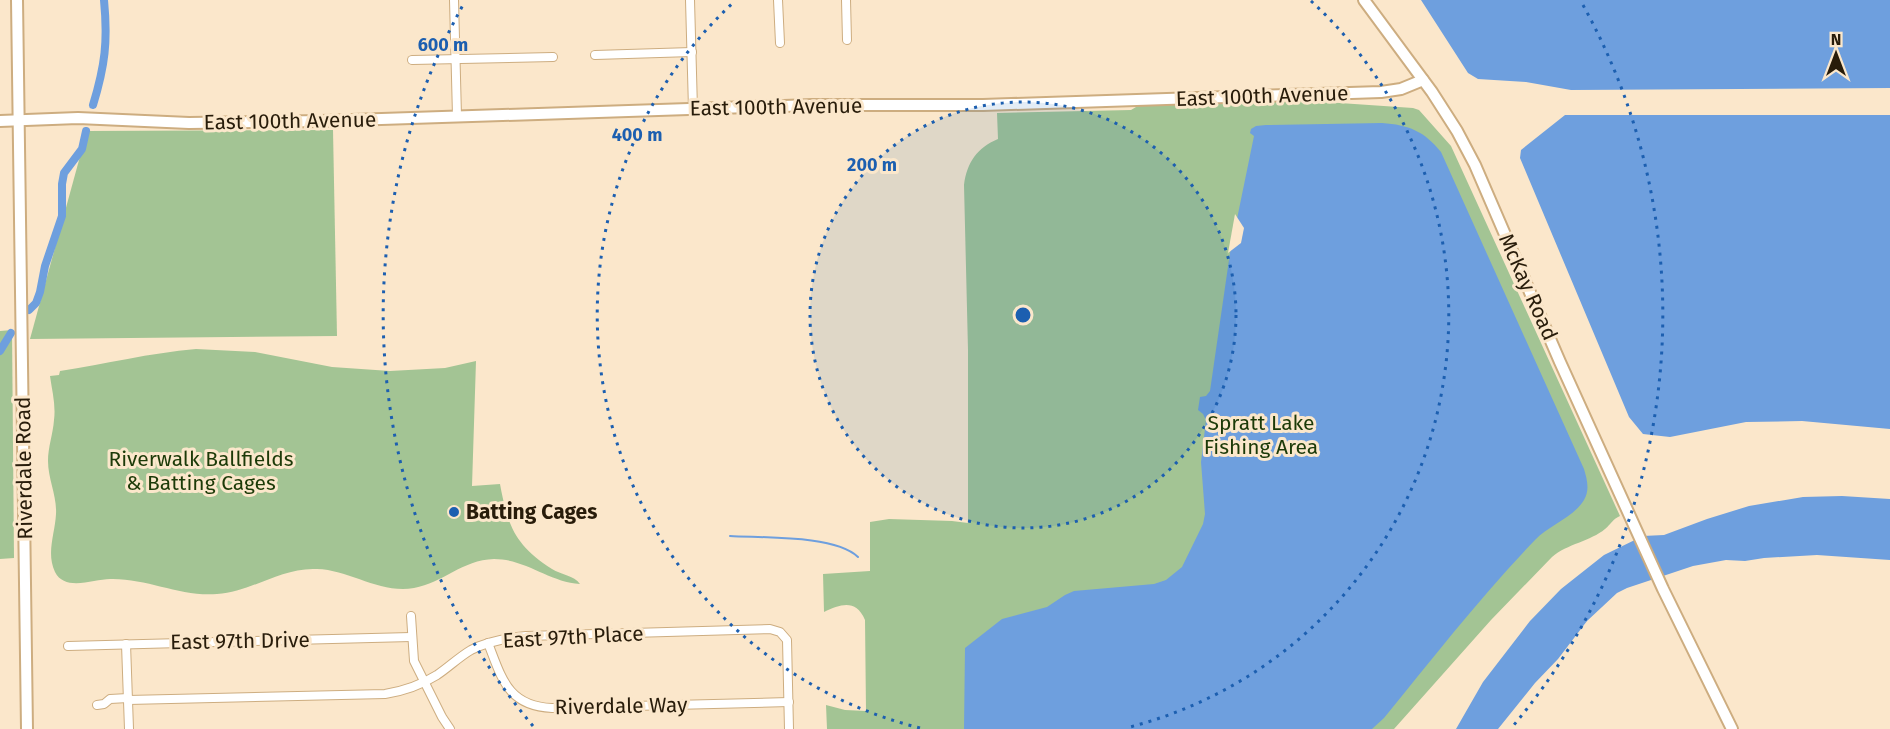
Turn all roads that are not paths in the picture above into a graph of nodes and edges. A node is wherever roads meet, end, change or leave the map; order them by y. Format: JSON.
{"nodes":[{"id":1,"x":17,"y":0,"type":"edge"},
{"id":2,"x":454,"y":0,"type":"edge"},
{"id":3,"x":690,"y":0,"type":"edge"},
{"id":4,"x":778,"y":0,"type":"edge"},
{"id":5,"x":846,"y":0,"type":"edge"},
{"id":6,"x":1364,"y":0,"type":"edge"},
{"id":7,"x":847,"y":40,"type":"dead end"},
{"id":8,"x":780,"y":44,"type":"dead end"},
{"id":9,"x":692,"y":52,"type":"junction"},
{"id":10,"x":595,"y":55,"type":"dead end"},
{"id":11,"x":553,"y":57,"type":"dead end"},
{"id":12,"x":456,"y":59,"type":"junction"},
{"id":13,"x":412,"y":60,"type":"dead end"},
{"id":14,"x":1423,"y":80,"type":"junction"},
{"id":15,"x":693,"y":109,"type":"junction"},
{"id":16,"x":458,"y":116,"type":"junction"},
{"id":17,"x":19,"y":120,"type":"junction"},
{"id":18,"x":0,"y":121,"type":"edge"},
{"id":19,"x":411,"y":616,"type":"dead end"},
{"id":20,"x":411,"y":637,"type":"junction"},
{"id":21,"x":488,"y":643,"type":"junction"},
{"id":22,"x":126,"y":644,"type":"junction"},
{"id":23,"x":68,"y":646,"type":"dead end"},
{"id":24,"x":424,"y":682,"type":"junction"},
{"id":25,"x":128,"y":699,"type":"junction"},
{"id":26,"x":789,"y":702,"type":"junction"},
{"id":27,"x":97,"y":705,"type":"dead end"},
{"id":28,"x":27,"y":729,"type":"edge"},
{"id":29,"x":129,"y":729,"type":"edge"},
{"id":30,"x":450,"y":729,"type":"edge"},
{"id":31,"x":789,"y":729,"type":"edge"},
{"id":32,"x":1732,"y":729,"type":"edge"}],
"edges":[{"from":1,"to":17,"type":"street"},
{"from":2,"to":12,"type":"street"},
{"from":3,"to":9,"type":"street"},
{"from":4,"to":8,"type":"street"},
{"from":5,"to":7,"type":"street"},
{"from":6,"to":14,"type":"street","name":"McKay Road"},
{"from":9,"to":10,"type":"street"},
{"from":9,"to":15,"type":"street"},
{"from":11,"to":12,"type":"street"},
{"from":12,"to":13,"type":"street"},
{"from":12,"to":16,"type":"street"},
{"from":14,"to":15,"type":"street","name":"East 100th Avenue"},
{"from":14,"to":32,"type":"street","name":"McKay Road"},
{"from":15,"to":16,"type":"street","name":"East 100th Avenue"},
{"from":16,"to":17,"type":"street","name":"East 100th Avenue"},
{"from":17,"to":18,"type":"street","name":"East 100th Avenue"},
{"from":17,"to":28,"type":"street","name":"Riverdale Road"},
{"from":19,"to":20,"type":"street"},
{"from":20,"to":22,"type":"street","name":"East 97th Drive"},
{"from":20,"to":24,"type":"street"},
{"from":21,"to":24,"type":"street","name":"East 97th Place"},
{"from":21,"to":26,"type":"street","name":"Riverdale Way"},
{"from":21,"to":26,"type":"street","name":"East 97th Place"},
{"from":22,"to":23,"type":"street","name":"East 97th Drive"},
{"from":22,"to":25,"type":"street"},
{"from":24,"to":25,"type":"street","name":"East 97th Place"},
{"from":24,"to":30,"type":"street"},
{"from":25,"to":27,"type":"street","name":"East 97th Place"},
{"from":25,"to":29,"type":"street"},
{"from":26,"to":31,"type":"street"}]}
